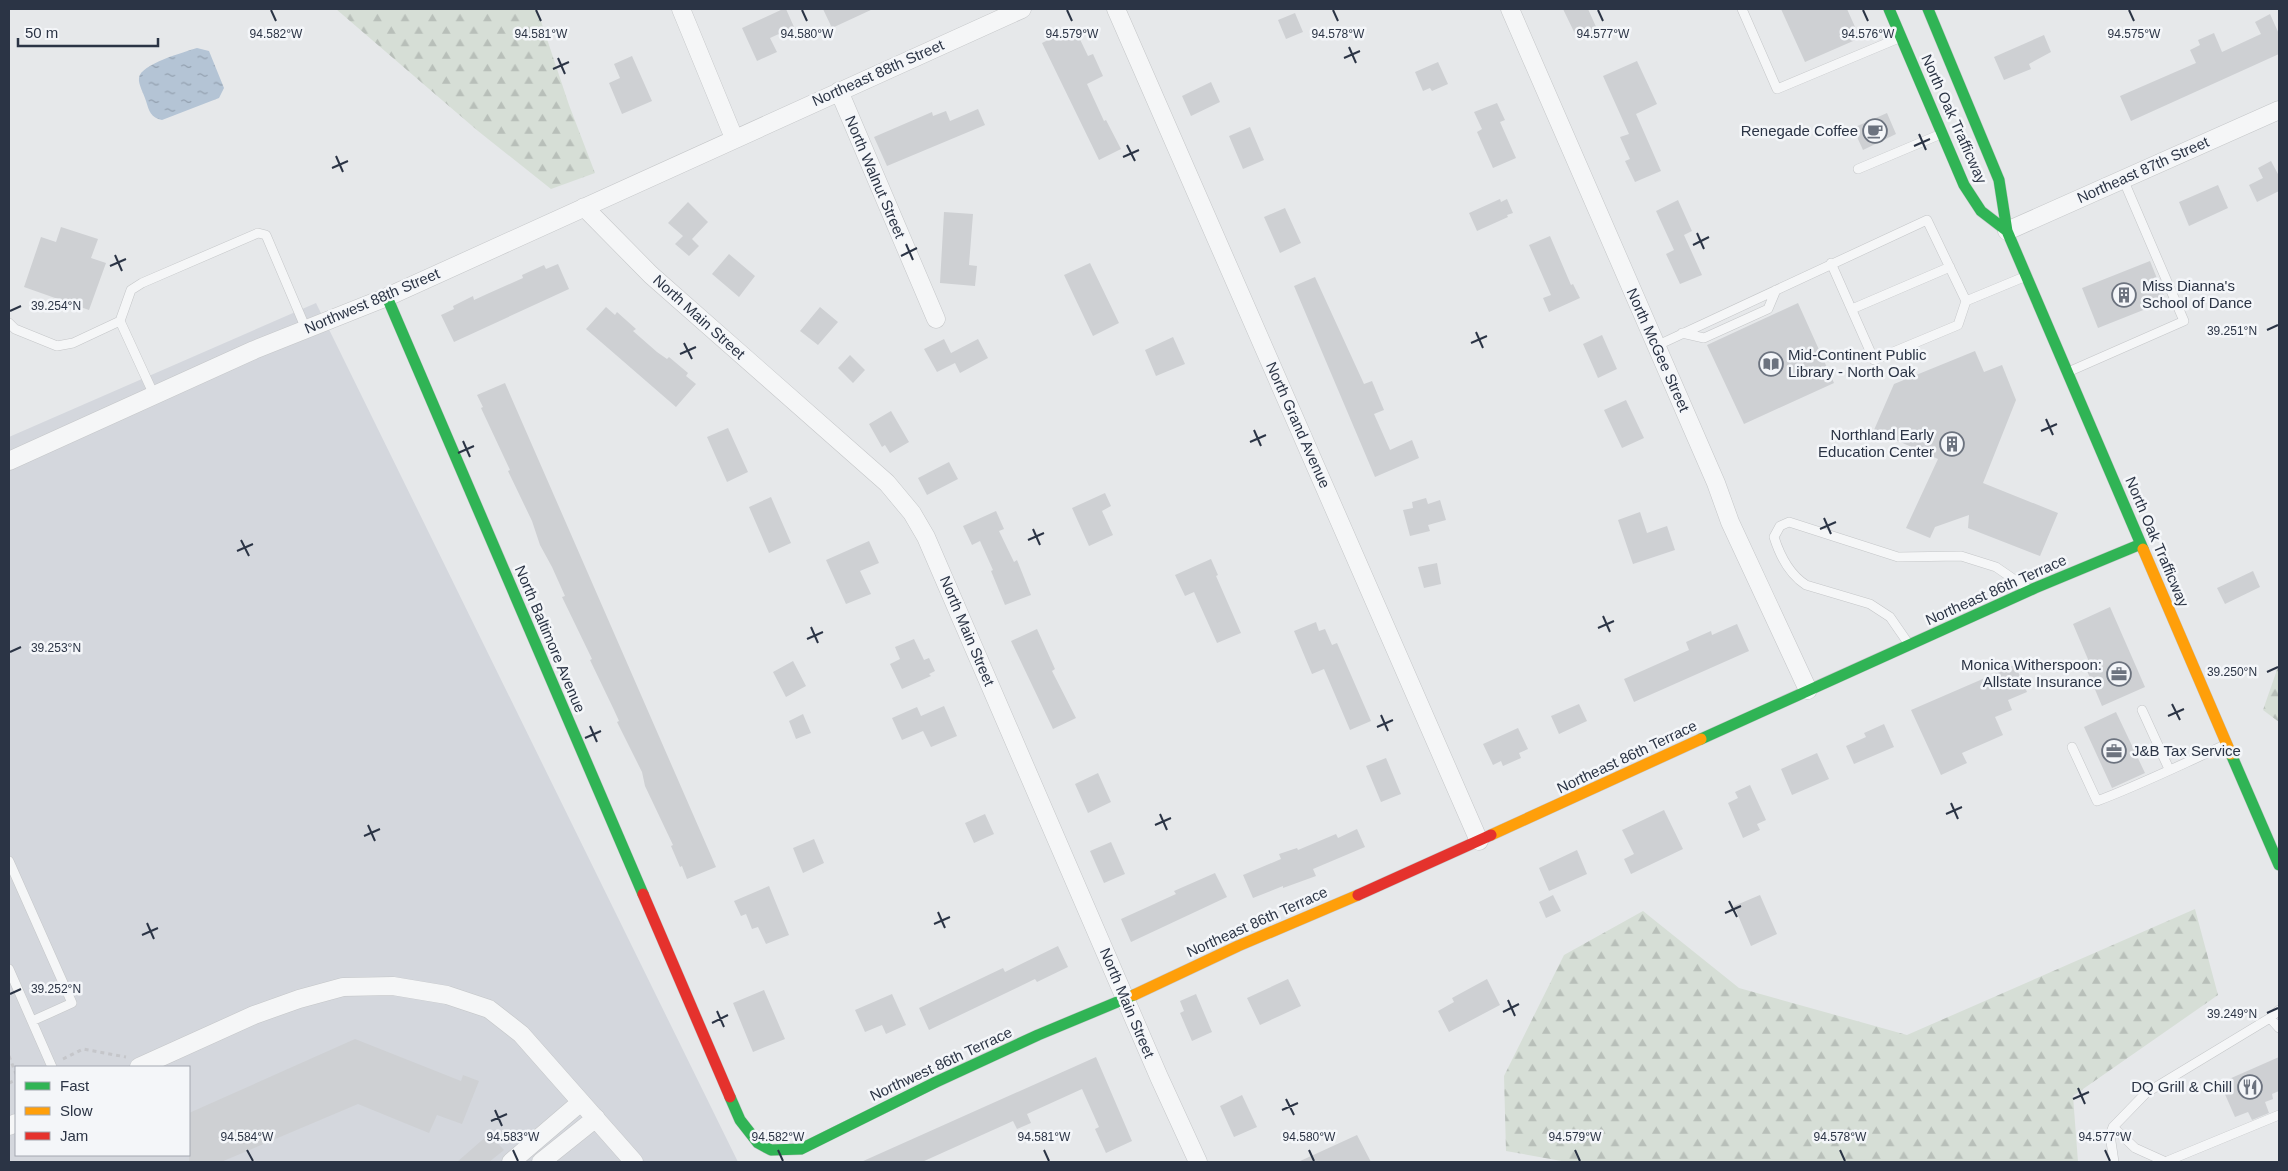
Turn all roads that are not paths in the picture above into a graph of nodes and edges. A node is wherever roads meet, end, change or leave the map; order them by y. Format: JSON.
{"nodes":[{"id":1,"x":681,"y":9,"type":"edge"},
{"id":2,"x":1022,"y":9,"type":"edge"},
{"id":3,"x":1116,"y":9,"type":"edge"},
{"id":4,"x":1510,"y":9,"type":"edge"},
{"id":5,"x":1742,"y":9,"type":"edge"},
{"id":6,"x":1889,"y":9,"type":"edge"},
{"id":7,"x":1928,"y":9,"type":"edge"},
{"id":8,"x":1901,"y":38,"type":"junction"},
{"id":9,"x":839,"y":91,"type":"junction"},
{"id":10,"x":2279,"y":110,"type":"edge"},
{"id":11,"x":1942,"y":134,"type":"junction"},
{"id":12,"x":734,"y":138,"type":"junction"},
{"id":13,"x":1858,"y":169,"type":"dead end"},
{"id":14,"x":2123,"y":179,"type":"junction"},
{"id":15,"x":584,"y":207,"type":"junction"},
{"id":16,"x":2007,"y":230,"type":"junction"},
{"id":17,"x":1831,"y":264,"type":"junction"},
{"id":18,"x":1950,"y":267,"type":"junction"},
{"id":19,"x":2026,"y":276,"type":"junction"},
{"id":20,"x":1776,"y":290,"type":"junction"},
{"id":21,"x":387,"y":296,"type":"junction"},
{"id":22,"x":1966,"y":301,"type":"junction"},
{"id":23,"x":1852,"y":309,"type":"junction"},
{"id":24,"x":936,"y":319,"type":"dead end"},
{"id":25,"x":120,"y":322,"type":"junction"},
{"id":26,"x":9,"y":323,"type":"edge"},
{"id":27,"x":306,"y":329,"type":"junction"},
{"id":28,"x":1682,"y":333,"type":"junction"},
{"id":29,"x":1656,"y":346,"type":"junction"},
{"id":30,"x":2067,"y":372,"type":"junction"},
{"id":31,"x":154,"y":395,"type":"junction"},
{"id":32,"x":9,"y":461,"type":"edge"},
{"id":33,"x":2141,"y":544,"type":"junction"},
{"id":34,"x":2030,"y":590,"type":"junction"},
{"id":35,"x":1908,"y":645,"type":"junction"},
{"id":36,"x":1808,"y":690,"type":"junction"},
{"id":37,"x":2142,"y":710,"type":"dead end"},
{"id":38,"x":2227,"y":744,"type":"junction"},
{"id":39,"x":2072,"y":747,"type":"dead end"},
{"id":40,"x":2169,"y":769,"type":"junction"},
{"id":41,"x":1480,"y":841,"type":"junction"},
{"id":42,"x":9,"y":861,"type":"edge"},
{"id":43,"x":2279,"y":865,"type":"edge"},
{"id":44,"x":9,"y":970,"type":"edge"},
{"id":45,"x":1126,"y":998,"type":"junction"},
{"id":46,"x":2279,"y":1010,"type":"edge"},
{"id":47,"x":2270,"y":1018,"type":"junction"},
{"id":48,"x":32,"y":1021,"type":"junction"},
{"id":49,"x":2279,"y":1028,"type":"edge"},
{"id":50,"x":146,"y":1064,"type":"edge"},
{"id":51,"x":52,"y":1066,"type":"edge"},
{"id":52,"x":581,"y":1102,"type":"junction"},
{"id":53,"x":2279,"y":1115,"type":"edge"},
{"id":54,"x":596,"y":1118,"type":"junction"},
{"id":55,"x":2113,"y":1127,"type":"junction"},
{"id":56,"x":769,"y":1150,"type":"joint"},
{"id":57,"x":511,"y":1162,"type":"edge"},
{"id":58,"x":541,"y":1162,"type":"edge"},
{"id":59,"x":634,"y":1162,"type":"edge"},
{"id":60,"x":1198,"y":1162,"type":"edge"},
{"id":61,"x":2114,"y":1162,"type":"edge"},
{"id":62,"x":2166,"y":1162,"type":"edge"}],
"edges":[{"from":1,"to":12,"type":"street"},
{"from":2,"to":9,"type":"street","name":"Northeast 88th Street"},
{"from":3,"to":41,"type":"street","name":"North Grand Avenue"},
{"from":4,"to":29,"type":"street","name":"North McGee Street"},
{"from":5,"to":8,"type":"lane"},
{"from":6,"to":8,"type":"street","name":"North Oak Trafficway"},
{"from":7,"to":16,"type":"street","name":"North Oak Trafficway"},
{"from":8,"to":11,"type":"street","name":"North Oak Trafficway"},
{"from":9,"to":12,"type":"street","name":"Northeast 88th Street"},
{"from":9,"to":24,"type":"street","name":"North Walnut Street"},
{"from":10,"to":14,"type":"street","name":"Northeast 87th Street"},
{"from":11,"to":13,"type":"lane"},
{"from":11,"to":16,"type":"street","name":"North Oak Trafficway"},
{"from":12,"to":15,"type":"street","name":"Northwest 88th Street"},
{"from":14,"to":16,"type":"street","name":"Northeast 87th Street"},
{"from":14,"to":30,"type":"lane"},
{"from":15,"to":21,"type":"street","name":"Northwest 88th Street"},
{"from":15,"to":45,"type":"street","name":"North Main Street"},
{"from":16,"to":19,"type":"street","name":"North Oak Trafficway"},
{"from":17,"to":18,"type":"lane"},
{"from":17,"to":20,"type":"lane"},
{"from":17,"to":23,"type":"lane"},
{"from":18,"to":22,"type":"lane"},
{"from":18,"to":23,"type":"lane"},
{"from":19,"to":22,"type":"lane"},
{"from":19,"to":30,"type":"street","name":"North Oak Trafficway"},
{"from":20,"to":28,"type":"lane"},
{"from":20,"to":28,"type":"lane"},
{"from":21,"to":27,"type":"street","name":"Northwest 88th Street"},
{"from":21,"to":56,"type":"street","name":"North Baltimore Avenue"},
{"from":22,"to":23,"type":"lane"},
{"from":25,"to":26,"type":"lane"},
{"from":25,"to":27,"type":"lane"},
{"from":25,"to":31,"type":"lane"},
{"from":27,"to":31,"type":"street","name":"Northwest 88th Street"},
{"from":28,"to":29,"type":"lane"},
{"from":29,"to":36,"type":"street","name":"North McGee Street"},
{"from":30,"to":33,"type":"street","name":"North Oak Trafficway"},
{"from":31,"to":32,"type":"street","name":"Northwest 88th Street"},
{"from":33,"to":34,"type":"street","name":"Northeast 86th Terrace"},
{"from":33,"to":38,"type":"street","name":"North Oak Trafficway"},
{"from":34,"to":35,"type":"street","name":"Northeast 86th Terrace"},
{"from":34,"to":35,"type":"lane"},
{"from":35,"to":36,"type":"street","name":"Northeast 86th Terrace"},
{"from":36,"to":41,"type":"street","name":"Northeast 86th Terrace"},
{"from":37,"to":40,"type":"lane"},
{"from":38,"to":40,"type":"lane"},
{"from":38,"to":43,"type":"street","name":"North Oak Trafficway"},
{"from":39,"to":40,"type":"lane"},
{"from":41,"to":45,"type":"street","name":"Northeast 86th Terrace"},
{"from":42,"to":48,"type":"lane"},
{"from":44,"to":48,"type":"lane"},
{"from":45,"to":56,"type":"street","name":"Northwest 86th Terrace"},
{"from":45,"to":60,"type":"street","name":"North Main Street"},
{"from":46,"to":47,"type":"lane"},
{"from":47,"to":49,"type":"lane"},
{"from":47,"to":55,"type":"lane"},
{"from":48,"to":51,"type":"lane"},
{"from":50,"to":52,"type":"street"},
{"from":52,"to":54,"type":"street"},
{"from":52,"to":57,"type":"street"},
{"from":53,"to":62,"type":"lane"},
{"from":54,"to":58,"type":"street"},
{"from":54,"to":59,"type":"street"},
{"from":55,"to":61,"type":"lane"},
{"from":55,"to":62,"type":"lane"}]}
